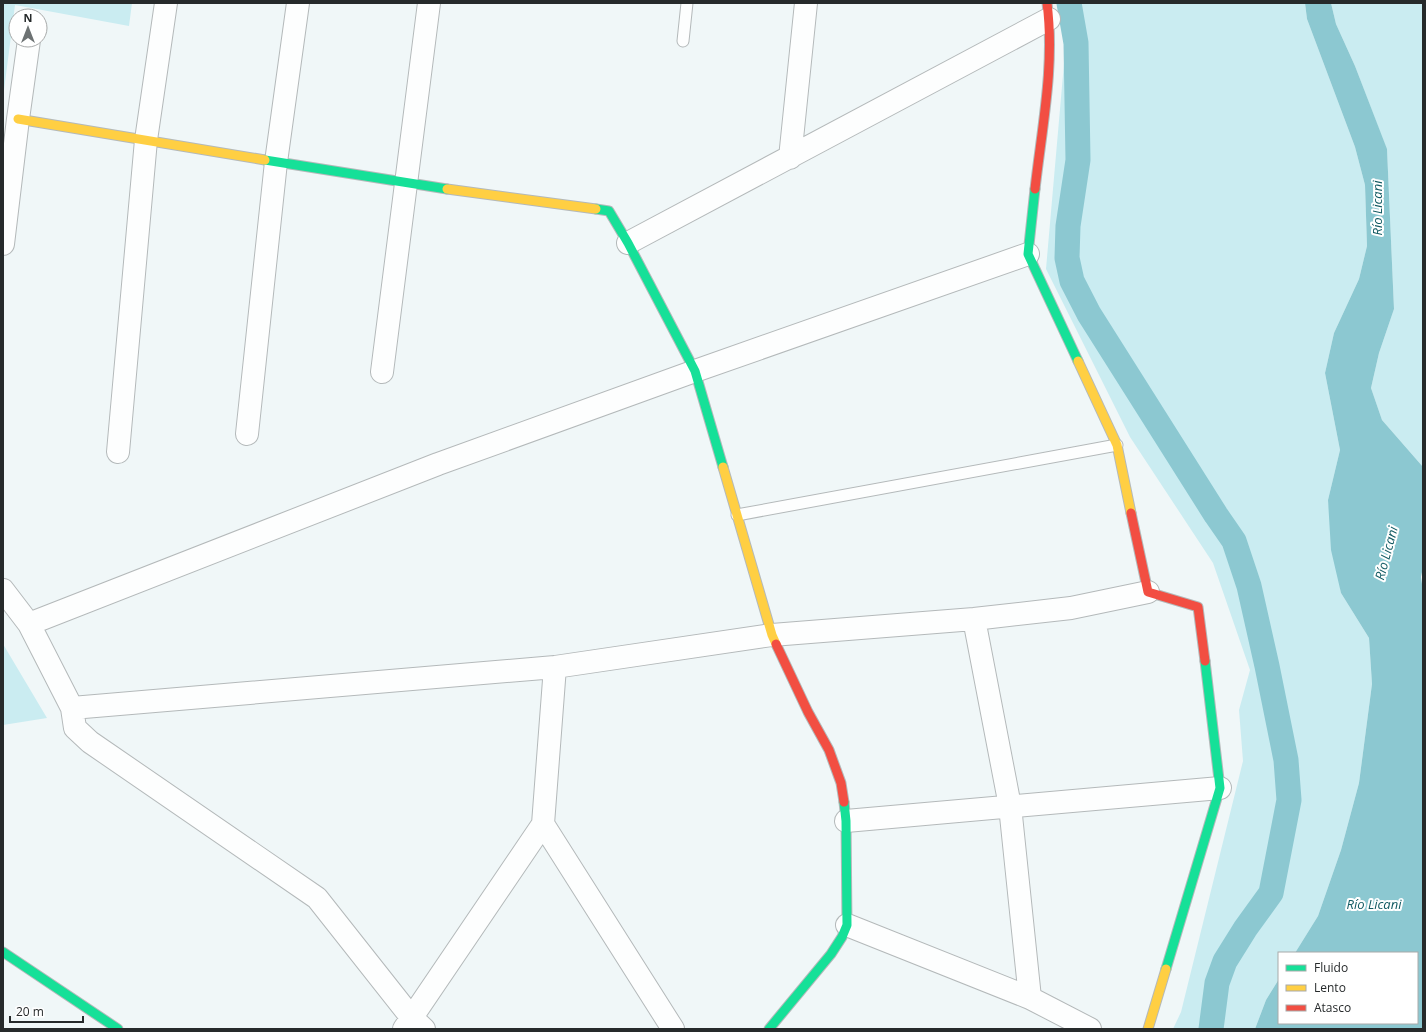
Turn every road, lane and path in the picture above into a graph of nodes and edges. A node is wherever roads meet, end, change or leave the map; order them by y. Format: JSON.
{"nodes":[{"id":1,"x":166,"y":3,"type":"edge"},
{"id":2,"x":298,"y":3,"type":"edge"},
{"id":3,"x":429,"y":3,"type":"edge"},
{"id":4,"x":687,"y":3,"type":"edge"},
{"id":5,"x":806,"y":3,"type":"edge"},
{"id":6,"x":1048,"y":11,"type":"edge"},
{"id":7,"x":683,"y":41,"type":"dead end"},
{"id":8,"x":29,"y":48,"type":"edge"},
{"id":9,"x":18,"y":119,"type":"junction"},
{"id":10,"x":146,"y":140,"type":"junction"},
{"id":11,"x":790,"y":158,"type":"junction"},
{"id":12,"x":276,"y":162,"type":"junction"},
{"id":13,"x":406,"y":183,"type":"junction"},
{"id":14,"x":628,"y":243,"type":"junction"},
{"id":15,"x":3,"y":244,"type":"edge"},
{"id":16,"x":1028,"y":254,"type":"junction"},
{"id":17,"x":695,"y":371,"type":"junction"},
{"id":18,"x":382,"y":372,"type":"dead end"},
{"id":19,"x":247,"y":434,"type":"dead end"},
{"id":20,"x":1118,"y":445,"type":"junction"},
{"id":21,"x":118,"y":452,"type":"dead end"},
{"id":22,"x":737,"y":516,"type":"junction"},
{"id":23,"x":3,"y":590,"type":"edge"},
{"id":24,"x":1148,"y":592,"type":"junction"},
{"id":25,"x":974,"y":619,"type":"junction"},
{"id":26,"x":30,"y":624,"type":"junction"},
{"id":27,"x":772,"y":635,"type":"junction"},
{"id":28,"x":555,"y":667,"type":"junction"},
{"id":29,"x":72,"y":708,"type":"junction"},
{"id":30,"x":1220,"y":788,"type":"junction"},
{"id":31,"x":1010,"y":806,"type":"junction"},
{"id":32,"x":846,"y":821,"type":"junction"},
{"id":33,"x":543,"y":824,"type":"junction"},
{"id":34,"x":847,"y":925,"type":"junction"},
{"id":35,"x":3,"y":952,"type":"edge"},
{"id":36,"x":1030,"y":998,"type":"junction"},
{"id":37,"x":413,"y":1025,"type":"edge"},
{"id":38,"x":118,"y":1029,"type":"edge"},
{"id":39,"x":673,"y":1029,"type":"edge"},
{"id":40,"x":770,"y":1029,"type":"edge"},
{"id":41,"x":1090,"y":1029,"type":"edge"},
{"id":42,"x":1148,"y":1029,"type":"edge"}],
"edges":[{"from":1,"to":10,"type":"street"},
{"from":2,"to":12,"type":"street"},
{"from":3,"to":13,"type":"street"},
{"from":4,"to":7,"type":"lane"},
{"from":5,"to":11,"type":"street"},
{"from":6,"to":11,"type":"street"},
{"from":6,"to":16,"type":"street"},
{"from":8,"to":9,"type":"street"},
{"from":9,"to":10,"type":"street"},
{"from":9,"to":15,"type":"street"},
{"from":10,"to":12,"type":"street"},
{"from":10,"to":21,"type":"street"},
{"from":11,"to":14,"type":"street"},
{"from":12,"to":13,"type":"street"},
{"from":12,"to":19,"type":"street"},
{"from":13,"to":14,"type":"street"},
{"from":13,"to":18,"type":"street"},
{"from":14,"to":17,"type":"street"},
{"from":16,"to":17,"type":"street"},
{"from":16,"to":20,"type":"street"},
{"from":17,"to":22,"type":"street"},
{"from":17,"to":26,"type":"street"},
{"from":20,"to":22,"type":"lane"},
{"from":20,"to":24,"type":"street"},
{"from":22,"to":27,"type":"street"},
{"from":23,"to":26,"type":"street"},
{"from":24,"to":25,"type":"street"},
{"from":24,"to":30,"type":"street"},
{"from":25,"to":27,"type":"street"},
{"from":25,"to":31,"type":"street"},
{"from":26,"to":29,"type":"street"},
{"from":27,"to":28,"type":"street"},
{"from":27,"to":32,"type":"street"},
{"from":28,"to":29,"type":"street"},
{"from":28,"to":33,"type":"street"},
{"from":29,"to":37,"type":"street"},
{"from":30,"to":31,"type":"street"},
{"from":30,"to":42,"type":"street"},
{"from":31,"to":32,"type":"street"},
{"from":31,"to":36,"type":"street"},
{"from":32,"to":34,"type":"street"},
{"from":33,"to":37,"type":"street"},
{"from":33,"to":39,"type":"street"},
{"from":34,"to":36,"type":"street"},
{"from":34,"to":40,"type":"street"},
{"from":35,"to":38,"type":"street"},
{"from":36,"to":41,"type":"street"}]}
